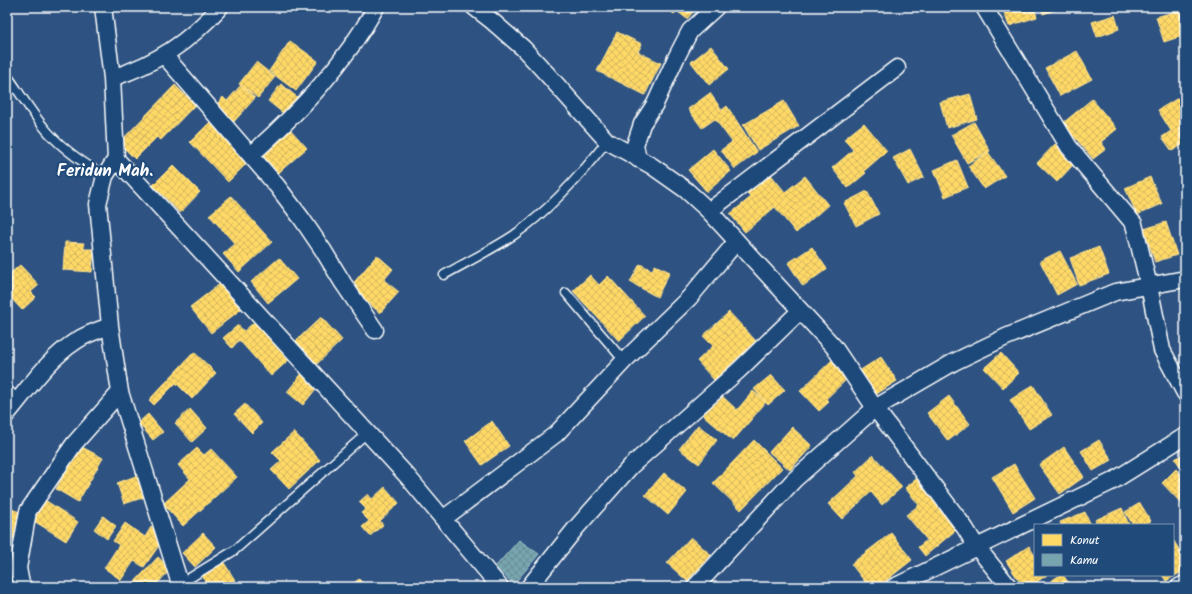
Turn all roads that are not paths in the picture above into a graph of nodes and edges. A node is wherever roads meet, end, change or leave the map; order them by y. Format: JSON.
{"nodes":[{"id":1,"x":103,"y":7,"type":"edge"},
{"id":2,"x":220,"y":7,"type":"edge"},
{"id":3,"x":376,"y":7,"type":"edge"},
{"id":4,"x":474,"y":7,"type":"edge"},
{"id":5,"x":716,"y":7,"type":"edge"},
{"id":6,"x":984,"y":7,"type":"edge"},
{"id":7,"x":164,"y":55,"type":"junction"},
{"id":8,"x":897,"y":68,"type":"dead end"},
{"id":9,"x":7,"y":75,"type":"edge"},
{"id":10,"x":112,"y":78,"type":"junction"},
{"id":11,"x":607,"y":141,"type":"junction"},
{"id":12,"x":251,"y":154,"type":"junction"},
{"id":13,"x":116,"y":159,"type":"junction"},
{"id":14,"x":638,"y":159,"type":"junction"},
{"id":15,"x":105,"y":176,"type":"junction"},
{"id":16,"x":710,"y":211,"type":"junction"},
{"id":17,"x":737,"y":241,"type":"junction"},
{"id":18,"x":444,"y":275,"type":"dead end"},
{"id":19,"x":1185,"y":279,"type":"edge"},
{"id":20,"x":1149,"y":286,"type":"junction"},
{"id":21,"x":566,"y":293,"type":"dead end"},
{"id":22,"x":800,"y":311,"type":"junction"},
{"id":23,"x":110,"y":326,"type":"junction"},
{"id":24,"x":375,"y":330,"type":"dead end"},
{"id":25,"x":624,"y":361,"type":"junction"},
{"id":26,"x":120,"y":392,"type":"junction"},
{"id":27,"x":1185,"y":393,"type":"edge"},
{"id":28,"x":13,"y":395,"type":"edge"},
{"id":29,"x":875,"y":408,"type":"junction"},
{"id":30,"x":7,"y":414,"type":"edge"},
{"id":31,"x":368,"y":433,"type":"junction"},
{"id":32,"x":1185,"y":436,"type":"edge"},
{"id":33,"x":443,"y":518,"type":"junction"},
{"id":34,"x":976,"y":546,"type":"junction"},
{"id":35,"x":1185,"y":584,"type":"edge"},
{"id":36,"x":181,"y":586,"type":"edge"},
{"id":37,"x":24,"y":587,"type":"edge"},
{"id":38,"x":500,"y":587,"type":"edge"},
{"id":39,"x":529,"y":587,"type":"edge"},
{"id":40,"x":695,"y":587,"type":"edge"},
{"id":41,"x":894,"y":587,"type":"edge"},
{"id":42,"x":1009,"y":587,"type":"edge"},
{"id":43,"x":1179,"y":587,"type":"edge"}],
"edges":[{"from":1,"to":10,"type":"street"},
{"from":2,"to":7,"type":"street"},
{"from":3,"to":12,"type":"street"},
{"from":4,"to":11,"type":"street"},
{"from":5,"to":14,"type":"street"},
{"from":6,"to":20,"type":"street"},
{"from":7,"to":10,"type":"street"},
{"from":7,"to":12,"type":"street"},
{"from":8,"to":16,"type":"street"},
{"from":9,"to":15,"type":"lane"},
{"from":10,"to":13,"type":"street"},
{"from":11,"to":14,"type":"street"},
{"from":11,"to":18,"type":"lane"},
{"from":12,"to":24,"type":"street"},
{"from":13,"to":15,"type":"street"},
{"from":13,"to":31,"type":"street"},
{"from":14,"to":16,"type":"street"},
{"from":15,"to":23,"type":"street"},
{"from":16,"to":17,"type":"street"},
{"from":17,"to":22,"type":"street"},
{"from":17,"to":25,"type":"street"},
{"from":19,"to":20,"type":"street"},
{"from":20,"to":27,"type":"street"},
{"from":20,"to":29,"type":"street"},
{"from":21,"to":25,"type":"lane"},
{"from":22,"to":29,"type":"street"},
{"from":22,"to":39,"type":"street"},
{"from":23,"to":26,"type":"street"},
{"from":23,"to":28,"type":"street"},
{"from":25,"to":33,"type":"street"},
{"from":26,"to":36,"type":"street"},
{"from":26,"to":37,"type":"street"},
{"from":28,"to":30,"type":"street"},
{"from":29,"to":34,"type":"street"},
{"from":29,"to":40,"type":"street"},
{"from":31,"to":33,"type":"street"},
{"from":31,"to":36,"type":"lane"},
{"from":32,"to":34,"type":"street"},
{"from":33,"to":38,"type":"street"},
{"from":34,"to":41,"type":"street"},
{"from":34,"to":42,"type":"street"},
{"from":35,"to":43,"type":"street"}]}
